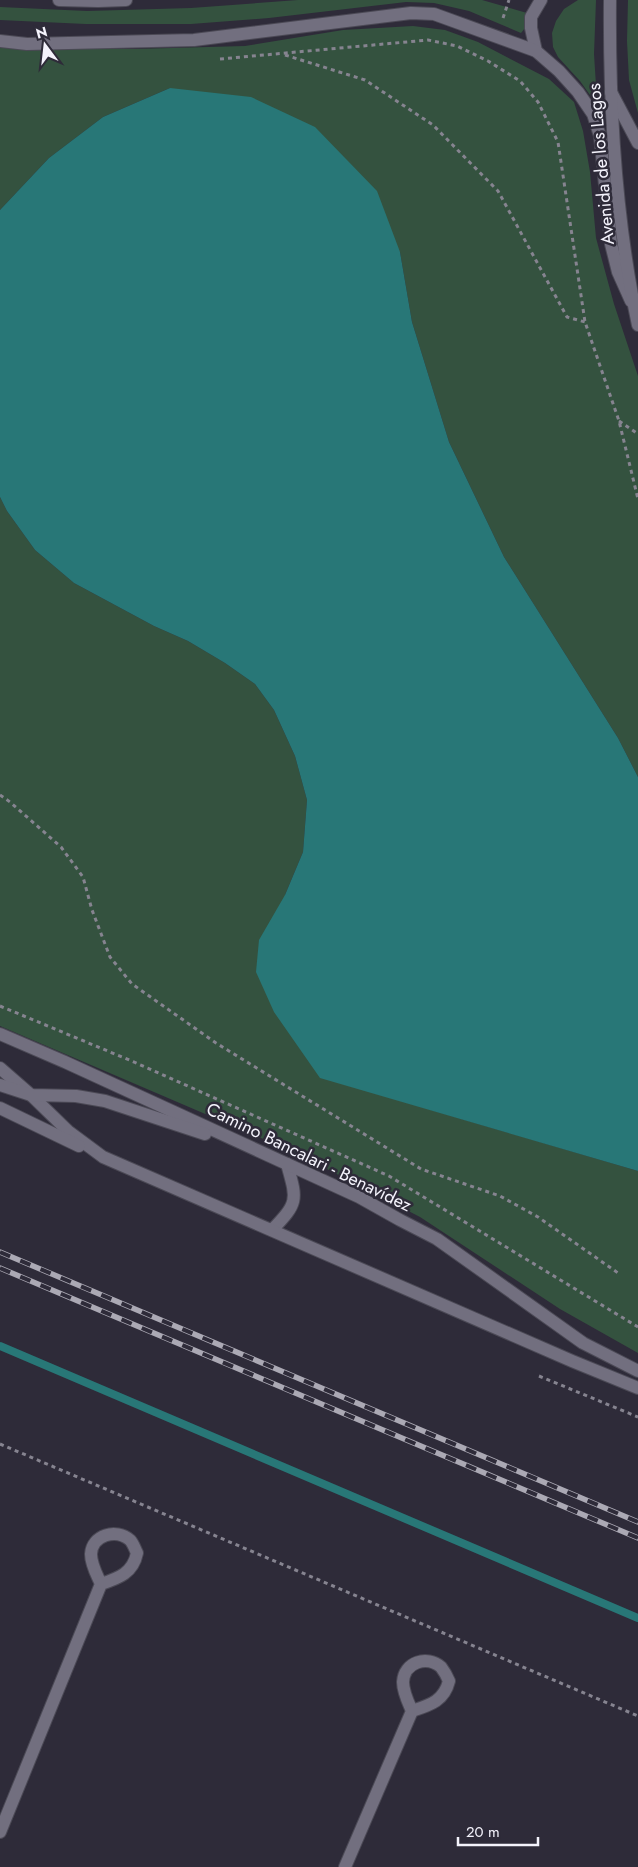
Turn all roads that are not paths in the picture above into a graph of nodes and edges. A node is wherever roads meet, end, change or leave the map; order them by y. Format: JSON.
{"nodes":[{"id":1,"x":59,"y":0,"type":"edge"},
{"id":2,"x":126,"y":0,"type":"edge"},
{"id":3,"x":541,"y":0,"type":"edge"},
{"id":4,"x":610,"y":0,"type":"edge"},
{"id":5,"x":0,"y":41,"type":"edge"},
{"id":6,"x":536,"y":51,"type":"junction"},
{"id":7,"x":611,"y":92,"type":"junction"},
{"id":8,"x":638,"y":143,"type":"edge"},
{"id":9,"x":635,"y":309,"type":"junction"},
{"id":10,"x":638,"y":324,"type":"edge"},
{"id":11,"x":0,"y":1034,"type":"edge"},
{"id":12,"x":0,"y":1068,"type":"edge"},
{"id":13,"x":0,"y":1085,"type":"edge"},
{"id":14,"x":31,"y":1094,"type":"junction"},
{"id":15,"x":0,"y":1108,"type":"edge"},
{"id":16,"x":103,"y":1157,"type":"junction"},
{"id":17,"x":287,"y":1164,"type":"junction"},
{"id":18,"x":272,"y":1230,"type":"junction"},
{"id":19,"x":638,"y":1371,"type":"edge"},
{"id":20,"x":638,"y":1388,"type":"edge"},
{"id":21,"x":101,"y":1584,"type":"dead end"},
{"id":22,"x":412,"y":1711,"type":"dead end"},
{"id":23,"x":0,"y":1832,"type":"edge"},
{"id":24,"x":345,"y":1867,"type":"edge"}],
"edges":[{"from":1,"to":2,"type":"street"},
{"from":3,"to":6,"type":"street"},
{"from":4,"to":7,"type":"street","name":"Avenida de los Lagos"},
{"from":5,"to":6,"type":"street"},
{"from":6,"to":9,"type":"street"},
{"from":7,"to":8,"type":"street"},
{"from":7,"to":9,"type":"street","name":"Avenida de los Lagos"},
{"from":9,"to":10,"type":"street","name":"Avenida de los Lagos"},
{"from":11,"to":17,"type":"street","name":"Camino Bancalari - Benavídez"},
{"from":12,"to":14,"type":"street"},
{"from":13,"to":14,"type":"street"},
{"from":14,"to":16,"type":"street"},
{"from":14,"to":17,"type":"street"},
{"from":15,"to":16,"type":"street"},
{"from":16,"to":18,"type":"street"},
{"from":17,"to":18,"type":"street"},
{"from":17,"to":19,"type":"street","name":"Camino Bancalari - Benavídez"},
{"from":18,"to":20,"type":"street"},
{"from":21,"to":23,"type":"street"},
{"from":22,"to":24,"type":"street"}]}
